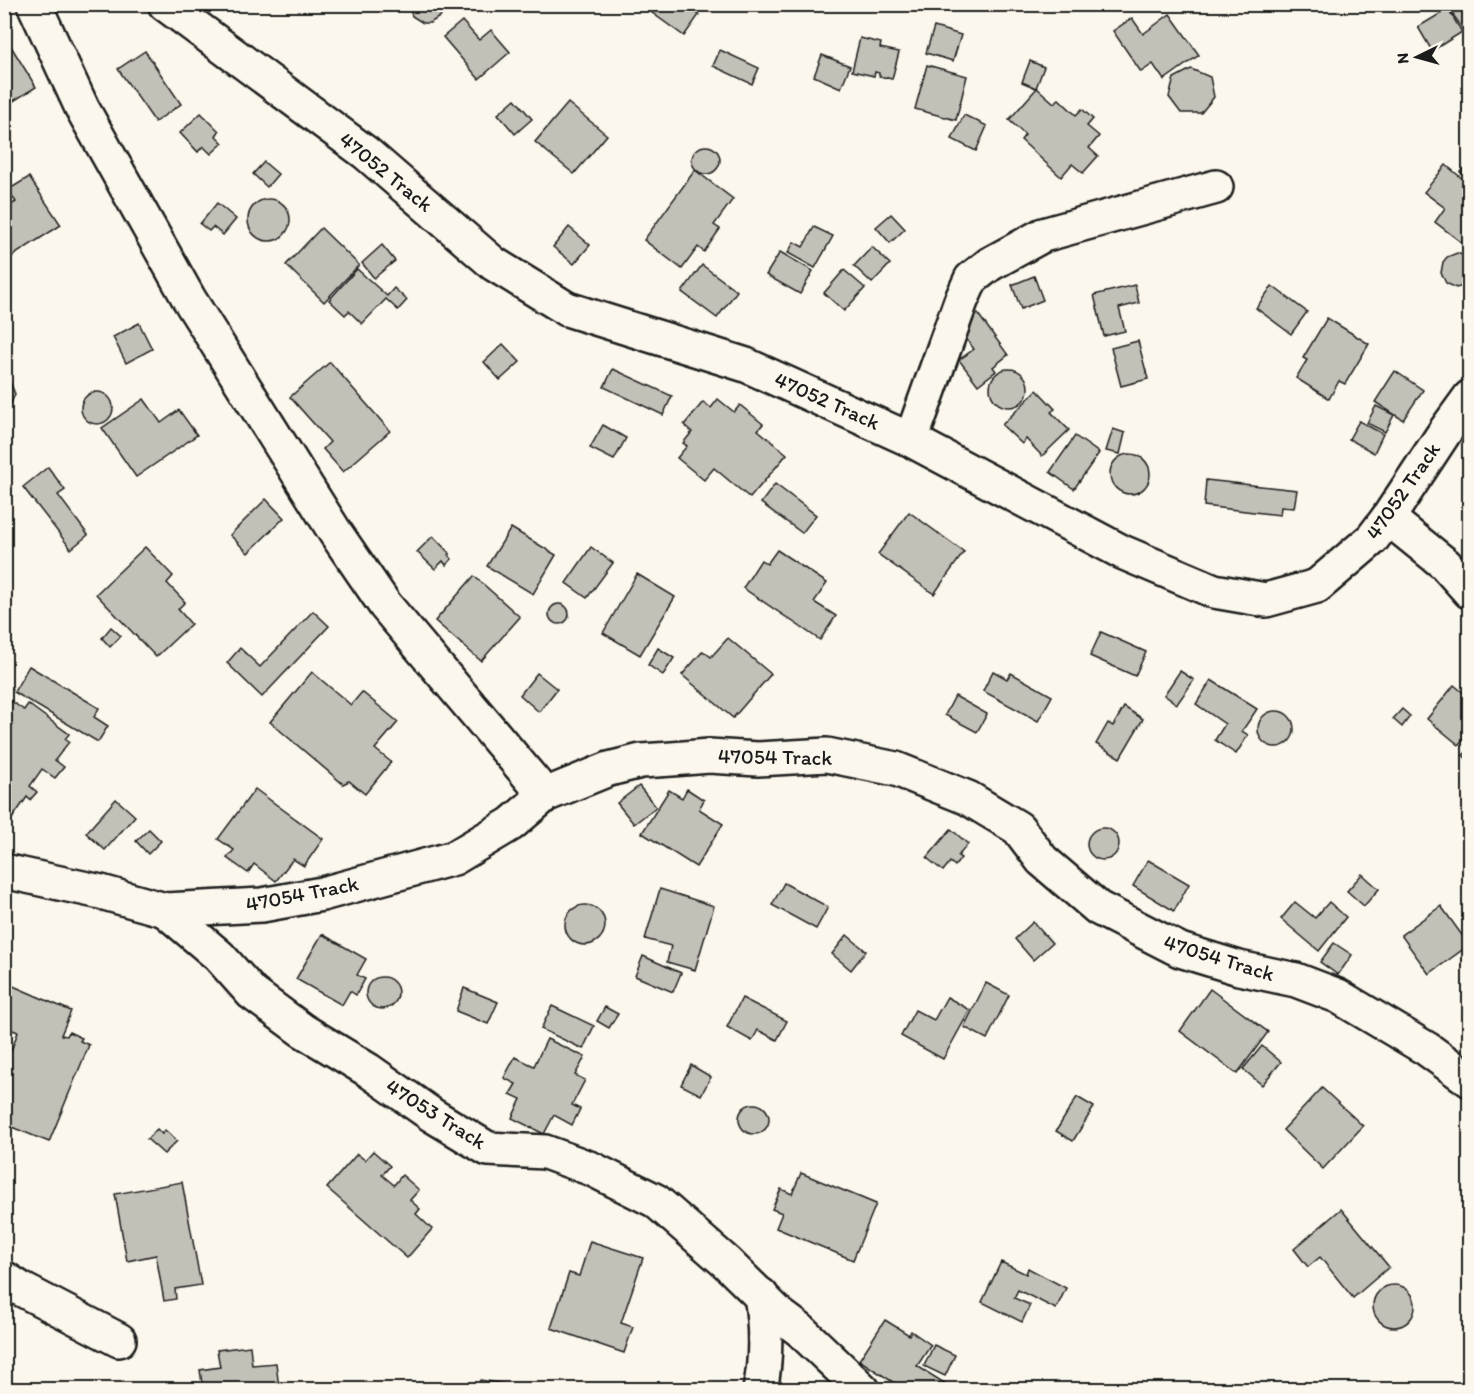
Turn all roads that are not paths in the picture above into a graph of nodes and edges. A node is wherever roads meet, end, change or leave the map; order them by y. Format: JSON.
{"nodes":[{"id":1,"x":34,"y":4,"type":"edge"},
{"id":2,"x":178,"y":9,"type":"edge"},
{"id":3,"x":1216,"y":187,"type":"dead end"},
{"id":4,"x":1470,"y":397,"type":"edge"},
{"id":5,"x":911,"y":440,"type":"junction"},
{"id":6,"x":1388,"y":518,"type":"junction"},
{"id":7,"x":1470,"y":592,"type":"edge"},
{"id":8,"x":545,"y":795,"type":"junction"},
{"id":9,"x":4,"y":871,"type":"edge"},
{"id":10,"x":165,"y":910,"type":"junction"},
{"id":11,"x":1470,"y":1080,"type":"edge"},
{"id":12,"x":4,"y":1278,"type":"edge"},
{"id":13,"x":761,"y":1295,"type":"junction"},
{"id":14,"x":119,"y":1340,"type":"dead end"},
{"id":15,"x":760,"y":1389,"type":"edge"},
{"id":16,"x":863,"y":1389,"type":"edge"}],
"edges":[{"from":1,"to":8,"type":"street"},
{"from":2,"to":5,"type":"street","name":"47052 Track"},
{"from":3,"to":5,"type":"street"},
{"from":4,"to":6,"type":"street","name":"47052 Track"},
{"from":5,"to":6,"type":"street","name":"47052 Track"},
{"from":6,"to":7,"type":"street"},
{"from":8,"to":10,"type":"street","name":"47054 Track"},
{"from":8,"to":11,"type":"street","name":"47054 Track"},
{"from":9,"to":10,"type":"street"},
{"from":10,"to":13,"type":"street","name":"47053 Track"},
{"from":12,"to":14,"type":"street"},
{"from":13,"to":15,"type":"street"},
{"from":13,"to":16,"type":"street","name":"47053 Track"}]}
